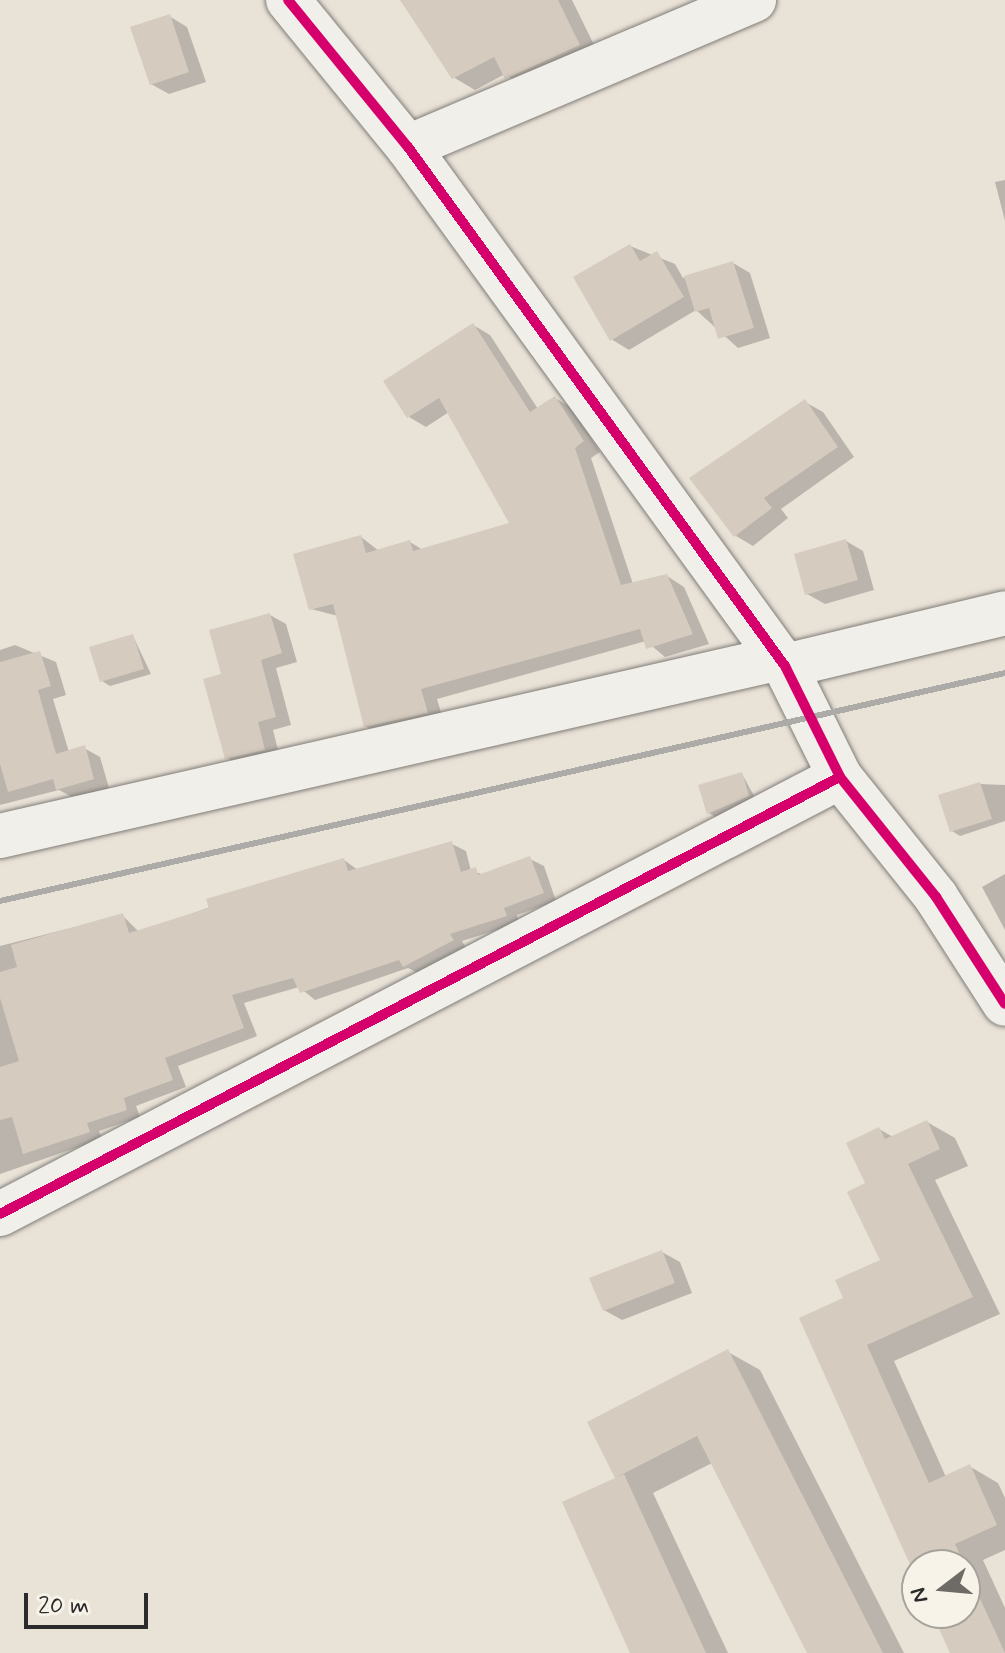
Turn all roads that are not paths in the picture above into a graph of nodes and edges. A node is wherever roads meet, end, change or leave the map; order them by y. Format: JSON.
{"nodes":[{"id":1,"x":288,"y":0,"type":"edge"},
{"id":2,"x":754,"y":0,"type":"edge"},
{"id":3,"x":408,"y":147,"type":"junction"},
{"id":4,"x":1005,"y":613,"type":"edge"},
{"id":5,"x":782,"y":662,"type":"junction"},
{"id":6,"x":840,"y":777,"type":"junction"},
{"id":7,"x":0,"y":836,"type":"edge"},
{"id":8,"x":1005,"y":1004,"type":"edge"},
{"id":9,"x":0,"y":1214,"type":"edge"}],
"edges":[{"from":1,"to":3,"type":"street"},
{"from":2,"to":3,"type":"street"},
{"from":3,"to":5,"type":"street"},
{"from":4,"to":5,"type":"street"},
{"from":5,"to":6,"type":"street"},
{"from":5,"to":7,"type":"street"},
{"from":6,"to":8,"type":"street"},
{"from":6,"to":9,"type":"street"}]}
